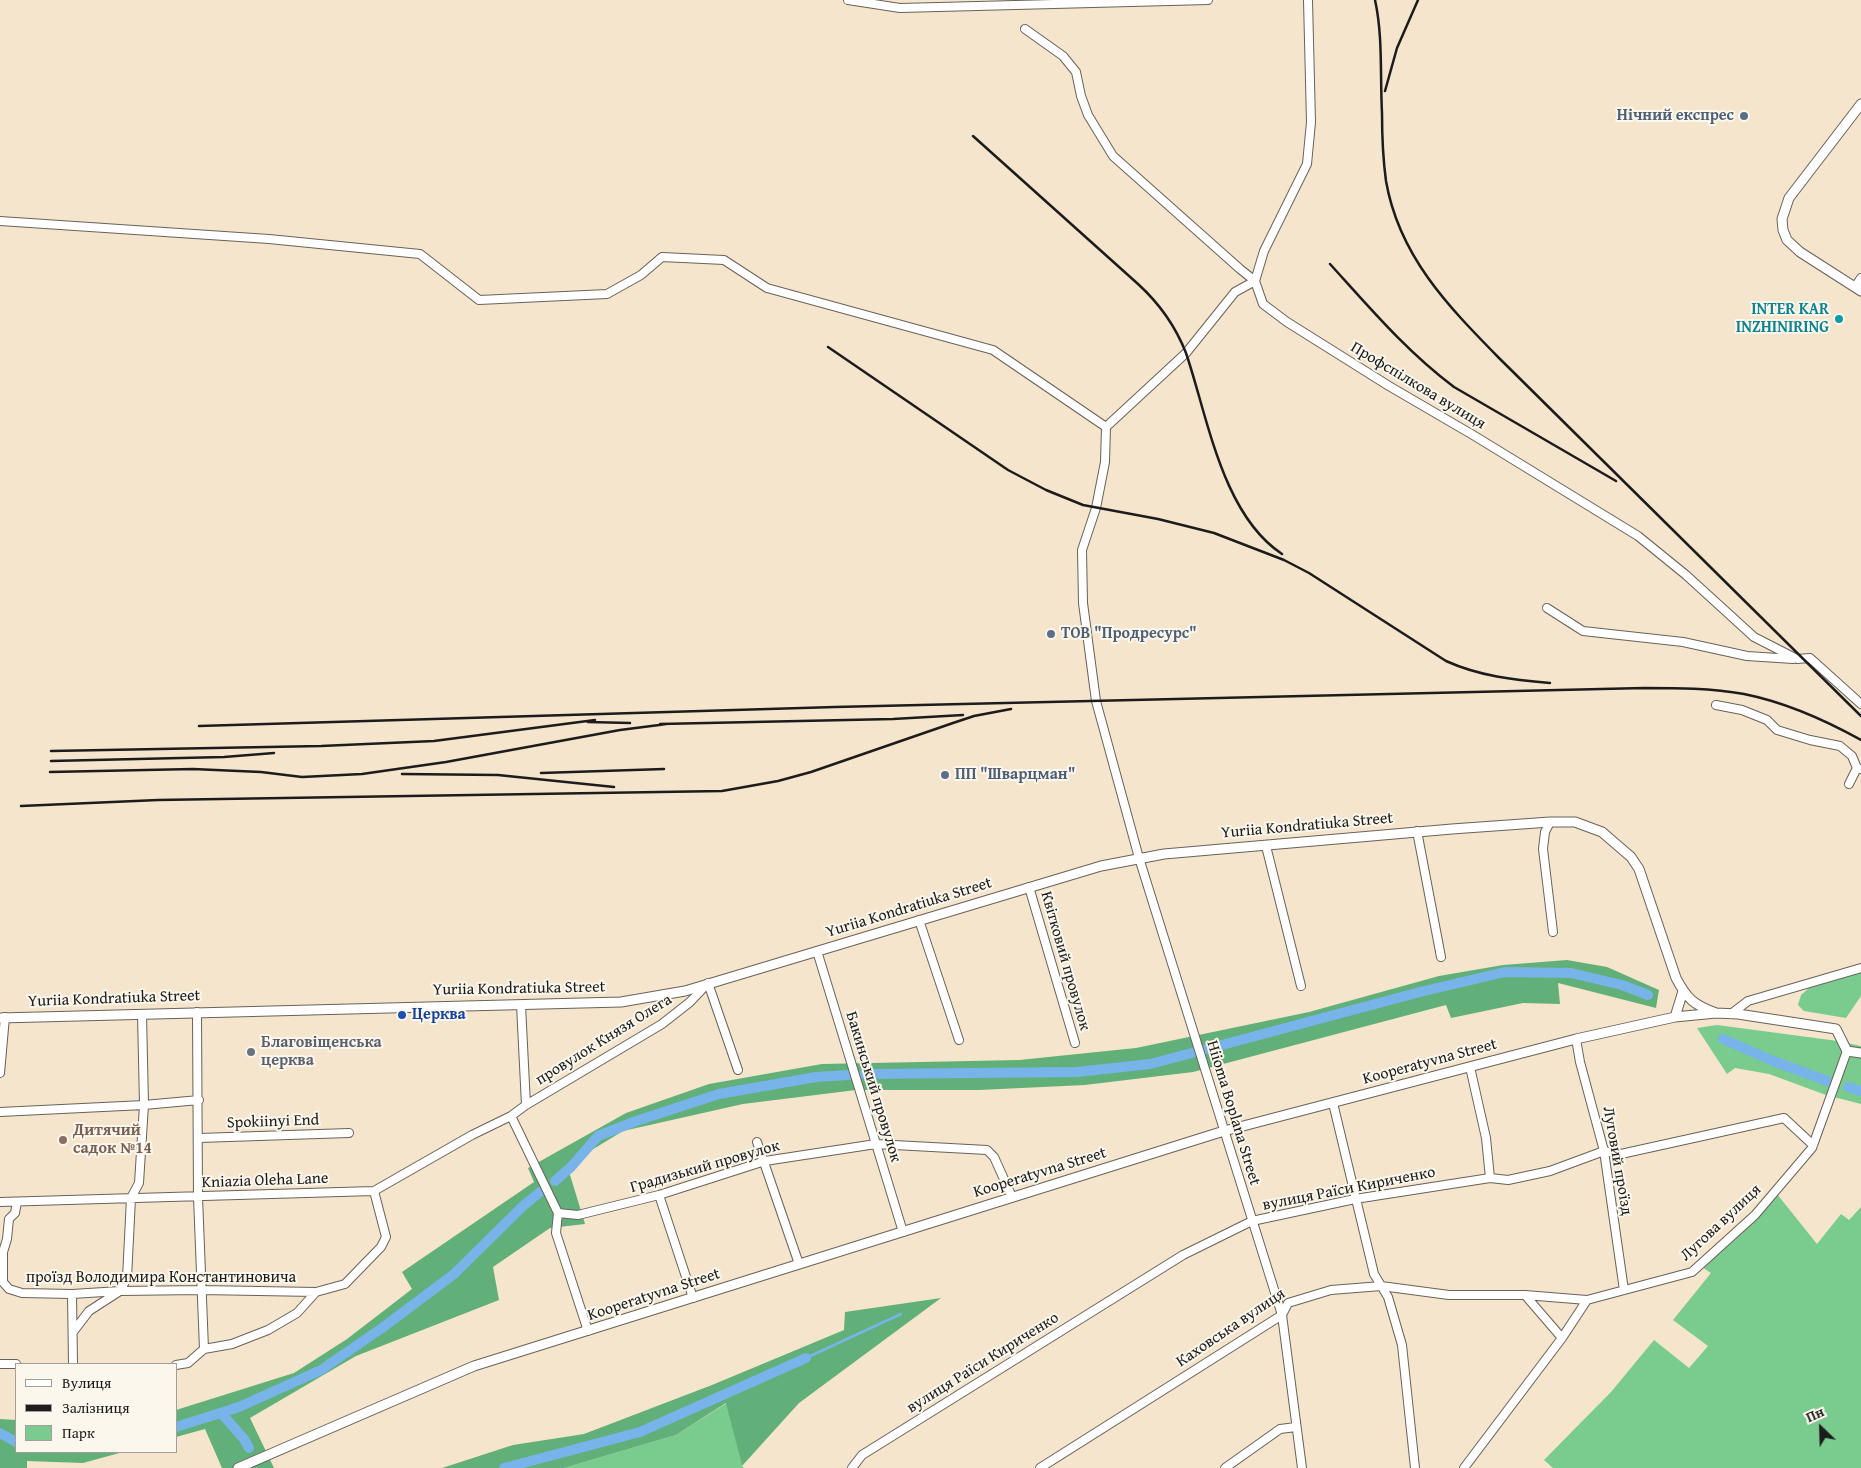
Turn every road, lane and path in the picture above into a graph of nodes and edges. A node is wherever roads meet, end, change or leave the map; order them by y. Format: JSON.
{"nodes":[{"id":1,"x":848,"y":0,"type":"edge"},
{"id":2,"x":1208,"y":0,"type":"edge"},
{"id":3,"x":1308,"y":0,"type":"edge"},
{"id":4,"x":1025,"y":28,"type":"dead end"},
{"id":5,"x":1861,"y":104,"type":"edge"},
{"id":6,"x":0,"y":222,"type":"edge"},
{"id":7,"x":1861,"y":278,"type":"edge"},
{"id":8,"x":1255,"y":281,"type":"junction"},
{"id":9,"x":1858,"y":289,"type":"edge"},
{"id":10,"x":1106,"y":426,"type":"junction"},
{"id":11,"x":1547,"y":608,"type":"dead end"},
{"id":12,"x":1797,"y":659,"type":"junction"},
{"id":13,"x":1861,"y":704,"type":"edge"},
{"id":14,"x":1716,"y":705,"type":"dead end"},
{"id":15,"x":1859,"y":768,"type":"edge"},
{"id":16,"x":1849,"y":784,"type":"dead end"},
{"id":17,"x":1550,"y":822,"type":"junction"},
{"id":18,"x":1417,"y":831,"type":"junction"},
{"id":19,"x":1266,"y":846,"type":"junction"},
{"id":20,"x":1139,"y":858,"type":"junction"},
{"id":21,"x":1029,"y":887,"type":"junction"},
{"id":22,"x":919,"y":920,"type":"junction"},
{"id":23,"x":1553,"y":932,"type":"dead end"},
{"id":24,"x":817,"y":951,"type":"junction"},
{"id":25,"x":1441,"y":958,"type":"dead end"},
{"id":26,"x":1861,"y":968,"type":"edge"},
{"id":27,"x":708,"y":983,"type":"junction"},
{"id":28,"x":1301,"y":986,"type":"dead end"},
{"id":29,"x":1683,"y":991,"type":"junction"},
{"id":30,"x":521,"y":1005,"type":"junction"},
{"id":31,"x":197,"y":1012,"type":"junction"},
{"id":32,"x":1716,"y":1013,"type":"junction"},
{"id":33,"x":142,"y":1014,"type":"junction"},
{"id":34,"x":1731,"y":1014,"type":"junction"},
{"id":35,"x":1675,"y":1017,"type":"junction"},
{"id":36,"x":2,"y":1018,"type":"edge"},
{"id":37,"x":1576,"y":1039,"type":"junction"},
{"id":38,"x":959,"y":1040,"type":"dead end"},
{"id":39,"x":1075,"y":1043,"type":"dead end"},
{"id":40,"x":1847,"y":1051,"type":"junction"},
{"id":41,"x":1861,"y":1053,"type":"edge"},
{"id":42,"x":1470,"y":1066,"type":"junction"},
{"id":43,"x":738,"y":1070,"type":"dead end"},
{"id":44,"x":0,"y":1073,"type":"edge"},
{"id":45,"x":199,"y":1100,"type":"junction"},
{"id":46,"x":1333,"y":1102,"type":"junction"},
{"id":47,"x":526,"y":1104,"type":"junction"},
{"id":48,"x":144,"y":1105,"type":"junction"},
{"id":49,"x":0,"y":1112,"type":"edge"},
{"id":50,"x":512,"y":1116,"type":"junction"},
{"id":51,"x":1224,"y":1132,"type":"junction"},
{"id":52,"x":349,"y":1133,"type":"dead end"},
{"id":53,"x":199,"y":1138,"type":"junction"},
{"id":54,"x":757,"y":1142,"type":"dead end"},
{"id":55,"x":876,"y":1144,"type":"junction"},
{"id":56,"x":1813,"y":1145,"type":"junction"},
{"id":57,"x":1604,"y":1151,"type":"junction"},
{"id":58,"x":765,"y":1161,"type":"junction"},
{"id":59,"x":1490,"y":1178,"type":"junction"},
{"id":60,"x":374,"y":1191,"type":"junction"},
{"id":61,"x":659,"y":1196,"type":"junction"},
{"id":62,"x":198,"y":1197,"type":"junction"},
{"id":63,"x":1012,"y":1197,"type":"junction"},
{"id":64,"x":131,"y":1198,"type":"junction"},
{"id":65,"x":1355,"y":1198,"type":"junction"},
{"id":66,"x":0,"y":1202,"type":"edge"},
{"id":67,"x":17,"y":1202,"type":"junction"},
{"id":68,"x":558,"y":1213,"type":"junction"},
{"id":69,"x":1252,"y":1221,"type":"junction"},
{"id":70,"x":903,"y":1232,"type":"junction"},
{"id":71,"x":799,"y":1264,"type":"junction"},
{"id":72,"x":1381,"y":1286,"type":"junction"},
{"id":73,"x":201,"y":1290,"type":"junction"},
{"id":74,"x":1624,"y":1290,"type":"junction"},
{"id":75,"x":120,"y":1291,"type":"junction"},
{"id":76,"x":316,"y":1292,"type":"junction"},
{"id":77,"x":72,"y":1294,"type":"junction"},
{"id":78,"x":1525,"y":1295,"type":"junction"},
{"id":79,"x":693,"y":1298,"type":"junction"},
{"id":80,"x":1588,"y":1300,"type":"junction"},
{"id":81,"x":1282,"y":1315,"type":"junction"},
{"id":82,"x":588,"y":1331,"type":"junction"},
{"id":83,"x":73,"y":1332,"type":"junction"},
{"id":84,"x":1562,"y":1338,"type":"junction"},
{"id":85,"x":204,"y":1349,"type":"junction"},
{"id":86,"x":72,"y":1363,"type":"edge"},
{"id":87,"x":0,"y":1364,"type":"edge"},
{"id":88,"x":15,"y":1364,"type":"edge"},
{"id":89,"x":178,"y":1365,"type":"edge"},
{"id":90,"x":1296,"y":1427,"type":"junction"},
{"id":91,"x":238,"y":1468,"type":"edge"},
{"id":92,"x":852,"y":1468,"type":"edge"},
{"id":93,"x":1040,"y":1468,"type":"edge"},
{"id":94,"x":1225,"y":1468,"type":"edge"},
{"id":95,"x":1302,"y":1468,"type":"edge"},
{"id":96,"x":1415,"y":1468,"type":"edge"},
{"id":97,"x":1464,"y":1468,"type":"edge"}],
"edges":[{"from":1,"to":2,"type":"street"},
{"from":3,"to":8,"type":"street"},
{"from":4,"to":8,"type":"street"},
{"from":5,"to":9,"type":"street"},
{"from":6,"to":10,"type":"street"},
{"from":7,"to":9,"type":"street"},
{"from":8,"to":10,"type":"street"},
{"from":8,"to":12,"type":"street","name":"Профспілкова вулиця"},
{"from":10,"to":20,"type":"street","name":"Hiioma Boplana Street"},
{"from":11,"to":12,"type":"street"},
{"from":12,"to":13,"type":"street","name":"Профспілкова вулиця"},
{"from":14,"to":15,"type":"street"},
{"from":15,"to":16,"type":"street"},
{"from":17,"to":18,"type":"street","name":"Yuriia Kondratiuka Street"},
{"from":17,"to":23,"type":"street"},
{"from":17,"to":29,"type":"street","name":"Yuriia Kondratiuka Street"},
{"from":18,"to":19,"type":"street","name":"Yuriia Kondratiuka Street"},
{"from":18,"to":25,"type":"street"},
{"from":19,"to":20,"type":"street","name":"Yuriia Kondratiuka Street"},
{"from":19,"to":28,"type":"street"},
{"from":20,"to":21,"type":"street","name":"Yuriia Kondratiuka Street"},
{"from":20,"to":51,"type":"street","name":"Hiioma Boplana Street"},
{"from":21,"to":22,"type":"street","name":"Yuriia Kondratiuka Street"},
{"from":21,"to":39,"type":"street","name":"Квітковий провулок"},
{"from":22,"to":24,"type":"street","name":"Yuriia Kondratiuka Street"},
{"from":22,"to":38,"type":"street"},
{"from":24,"to":27,"type":"street","name":"Yuriia Kondratiuka Street"},
{"from":24,"to":55,"type":"street","name":"Бакинський провулок"},
{"from":26,"to":34,"type":"street"},
{"from":27,"to":30,"type":"street","name":"Yuriia Kondratiuka Street"},
{"from":27,"to":43,"type":"street"},
{"from":27,"to":47,"type":"street","name":"провулок Князя Олега"},
{"from":29,"to":32,"type":"street","name":"Yuriia Kondratiuka Street"},
{"from":29,"to":35,"type":"street"},
{"from":30,"to":31,"type":"street","name":"Yuriia Kondratiuka Street"},
{"from":30,"to":47,"type":"street"},
{"from":31,"to":33,"type":"street","name":"Yuriia Kondratiuka Street"},
{"from":31,"to":45,"type":"street"},
{"from":32,"to":34,"type":"street","name":"Kooperatyvna Street"},
{"from":32,"to":35,"type":"street","name":"Kooperatyvna Street"},
{"from":33,"to":36,"type":"street","name":"Yuriia Kondratiuka Street"},
{"from":33,"to":48,"type":"street"},
{"from":34,"to":40,"type":"street","name":"Kooperatyvna Street"},
{"from":35,"to":37,"type":"street","name":"Kooperatyvna Street"},
{"from":36,"to":44,"type":"street"},
{"from":37,"to":42,"type":"street","name":"Kooperatyvna Street"},
{"from":37,"to":57,"type":"street","name":"Луговий проїзд"},
{"from":40,"to":41,"type":"street"},
{"from":40,"to":56,"type":"street","name":"Лугова вулиця"},
{"from":42,"to":46,"type":"street","name":"Kooperatyvna Street"},
{"from":42,"to":59,"type":"street"},
{"from":45,"to":48,"type":"street"},
{"from":45,"to":53,"type":"street"},
{"from":46,"to":51,"type":"street","name":"Kooperatyvna Street"},
{"from":46,"to":65,"type":"street"},
{"from":47,"to":50,"type":"street","name":"провулок Князя Олега"},
{"from":48,"to":49,"type":"street"},
{"from":48,"to":64,"type":"street"},
{"from":50,"to":60,"type":"street","name":"Kniazia Oleha Lane"},
{"from":50,"to":68,"type":"street"},
{"from":51,"to":63,"type":"street","name":"Kooperatyvna Street"},
{"from":51,"to":69,"type":"street","name":"Hiioma Boplana Street"},
{"from":52,"to":53,"type":"street","name":"Spokiinyi End"},
{"from":53,"to":62,"type":"street"},
{"from":54,"to":58,"type":"street"},
{"from":55,"to":58,"type":"street","name":"Градизький провулок"},
{"from":55,"to":63,"type":"street","name":"Градизький провулок"},
{"from":55,"to":70,"type":"street","name":"Бакинський провулок"},
{"from":56,"to":57,"type":"street","name":"вулиця Раїси Кириченко"},
{"from":56,"to":74,"type":"street","name":"Лугова вулиця"},
{"from":57,"to":59,"type":"street","name":"вулиця Раїси Кириченко"},
{"from":57,"to":74,"type":"street","name":"Луговий проїзд"},
{"from":58,"to":61,"type":"street","name":"Градизький провулок"},
{"from":58,"to":71,"type":"street"},
{"from":59,"to":65,"type":"street","name":"вулиця Раїси Кириченко"},
{"from":60,"to":62,"type":"street","name":"Kniazia Oleha Lane"},
{"from":60,"to":76,"type":"street"},
{"from":61,"to":68,"type":"street","name":"Градизький провулок"},
{"from":61,"to":79,"type":"street"},
{"from":62,"to":64,"type":"street","name":"Kniazia Oleha Lane"},
{"from":62,"to":73,"type":"street"},
{"from":63,"to":70,"type":"street","name":"Kooperatyvna Street"},
{"from":64,"to":67,"type":"street","name":"Kniazia Oleha Lane"},
{"from":64,"to":75,"type":"street"},
{"from":65,"to":69,"type":"street","name":"вулиця Раїси Кириченко"},
{"from":65,"to":72,"type":"street"},
{"from":66,"to":67,"type":"street","name":"Kniazia Oleha Lane"},
{"from":67,"to":77,"type":"street","name":"проїзд Володимира Константиновича"},
{"from":68,"to":82,"type":"street"},
{"from":69,"to":81,"type":"street","name":"Hiioma Boplana Street"},
{"from":69,"to":92,"type":"street","name":"вулиця Раїси Кириченко"},
{"from":70,"to":71,"type":"street","name":"Kooperatyvna Street"},
{"from":71,"to":79,"type":"street","name":"Kooperatyvna Street"},
{"from":72,"to":78,"type":"street","name":"Каховська вулиця"},
{"from":72,"to":81,"type":"street","name":"Каховська вулиця"},
{"from":72,"to":96,"type":"street"},
{"from":73,"to":75,"type":"street","name":"проїзд Володимира Константиновича"},
{"from":73,"to":76,"type":"street","name":"проїзд Володимира Константиновича"},
{"from":73,"to":85,"type":"street"},
{"from":74,"to":80,"type":"street","name":"Лугова вулиця"},
{"from":75,"to":77,"type":"street","name":"проїзд Володимира Константиновича"},
{"from":75,"to":83,"type":"street"},
{"from":76,"to":85,"type":"street"},
{"from":77,"to":83,"type":"street"},
{"from":78,"to":80,"type":"street","name":"Каховська вулиця"},
{"from":78,"to":84,"type":"street"},
{"from":79,"to":82,"type":"street","name":"Kooperatyvna Street"},
{"from":80,"to":84,"type":"street"},
{"from":81,"to":90,"type":"street","name":"Hiioma Boplana Street"},
{"from":81,"to":93,"type":"street","name":"Каховська вулиця"},
{"from":82,"to":91,"type":"street","name":"Kooperatyvna Street"},
{"from":83,"to":86,"type":"street"},
{"from":84,"to":97,"type":"street"},
{"from":85,"to":89,"type":"street"},
{"from":87,"to":88,"type":"street"},
{"from":90,"to":94,"type":"street"},
{"from":90,"to":95,"type":"street","name":"Hiioma Boplana Street"}]}
